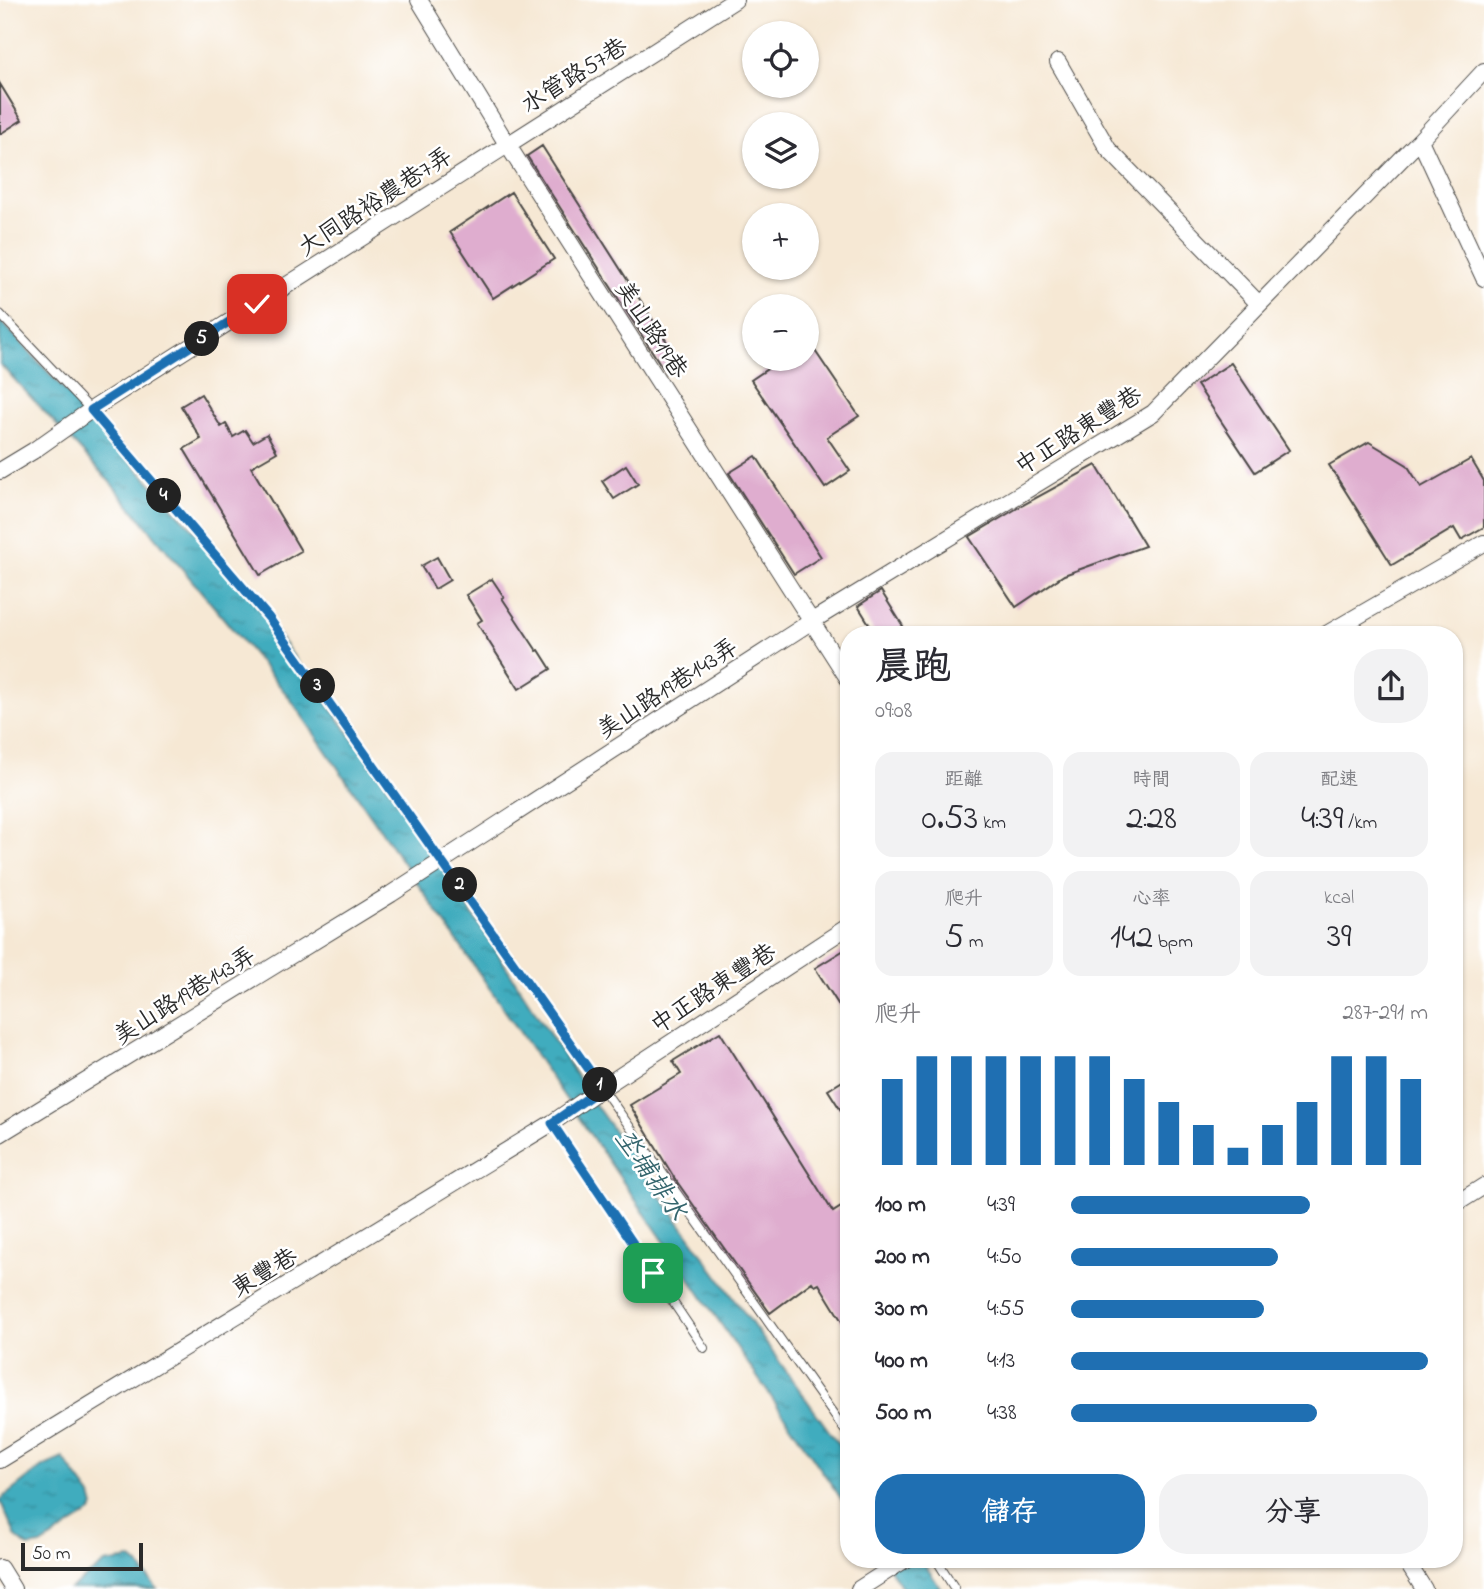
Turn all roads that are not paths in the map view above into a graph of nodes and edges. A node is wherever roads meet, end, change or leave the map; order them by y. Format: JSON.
{"nodes":[{"id":1,"x":419,"y":0,"type":"edge"},
{"id":2,"x":735,"y":0,"type":"edge"},
{"id":3,"x":1058,"y":62,"type":"dead end"},
{"id":4,"x":1484,"y":71,"type":"edge"},
{"id":5,"x":1420,"y":141,"type":"junction"},
{"id":6,"x":507,"y":144,"type":"junction"},
{"id":7,"x":1484,"y":278,"type":"edge"},
{"id":8,"x":1259,"y":303,"type":"junction"},
{"id":9,"x":0,"y":314,"type":"edge"},
{"id":10,"x":91,"y":410,"type":"junction"},
{"id":11,"x":0,"y":471,"type":"edge"},
{"id":12,"x":1484,"y":543,"type":"edge"},
{"id":13,"x":811,"y":621,"type":"junction"},
{"id":14,"x":1341,"y":626,"type":"edge"},
{"id":15,"x":840,"y":666,"type":"edge"},
{"id":16,"x":443,"y":861,"type":"junction"},
{"id":17,"x":840,"y":932,"type":"edge"},
{"id":18,"x":602,"y":1088,"type":"junction"},
{"id":19,"x":552,"y":1123,"type":"junction"},
{"id":20,"x":0,"y":1134,"type":"edge"},
{"id":21,"x":1484,"y":1186,"type":"edge"},
{"id":22,"x":1463,"y":1199,"type":"edge"},
{"id":23,"x":704,"y":1348,"type":"dead end"},
{"id":24,"x":840,"y":1423,"type":"edge"},
{"id":25,"x":0,"y":1460,"type":"edge"},
{"id":26,"x":892,"y":1568,"type":"edge"},
{"id":27,"x":942,"y":1568,"type":"edge"},
{"id":28,"x":1411,"y":1568,"type":"edge"},
{"id":29,"x":1,"y":1572,"type":"edge"},
{"id":30,"x":864,"y":1586,"type":"edge"},
{"id":31,"x":13,"y":1589,"type":"edge"},
{"id":32,"x":955,"y":1589,"type":"edge"},
{"id":33,"x":1424,"y":1589,"type":"edge"}],
"edges":[{"from":1,"to":6,"type":"street","name":"美山路19巷"},
{"from":2,"to":6,"type":"street","name":"水管路57巷"},
{"from":3,"to":8,"type":"street"},
{"from":4,"to":5,"type":"street","name":"中正路東豐巷"},
{"from":5,"to":7,"type":"street"},
{"from":5,"to":8,"type":"street","name":"中正路東豐巷"},
{"from":6,"to":10,"type":"street","name":"大同路裕農巷7弄"},
{"from":6,"to":13,"type":"street","name":"美山路19巷"},
{"from":8,"to":13,"type":"street","name":"中正路東豐巷"},
{"from":9,"to":10,"type":"lane"},
{"from":10,"to":11,"type":"street","name":"大同路裕農巷7弄"},
{"from":10,"to":16,"type":"lane"},
{"from":12,"to":14,"type":"street"},
{"from":13,"to":15,"type":"street","name":"美山路19巷"},
{"from":13,"to":16,"type":"street","name":"美山路19巷143弄"},
{"from":16,"to":18,"type":"lane"},
{"from":16,"to":20,"type":"street","name":"美山路19巷143弄"},
{"from":17,"to":18,"type":"street","name":"中正路東豐巷"},
{"from":18,"to":19,"type":"street","name":"中正路東豐巷"},
{"from":18,"to":24,"type":"lane"},
{"from":19,"to":23,"type":"lane"},
{"from":19,"to":25,"type":"street","name":"東豐巷"},
{"from":21,"to":22,"type":"street"},
{"from":26,"to":30,"type":"street"},
{"from":27,"to":32,"type":"lane"},
{"from":28,"to":33,"type":"street"},
{"from":29,"to":31,"type":"street"}]}
